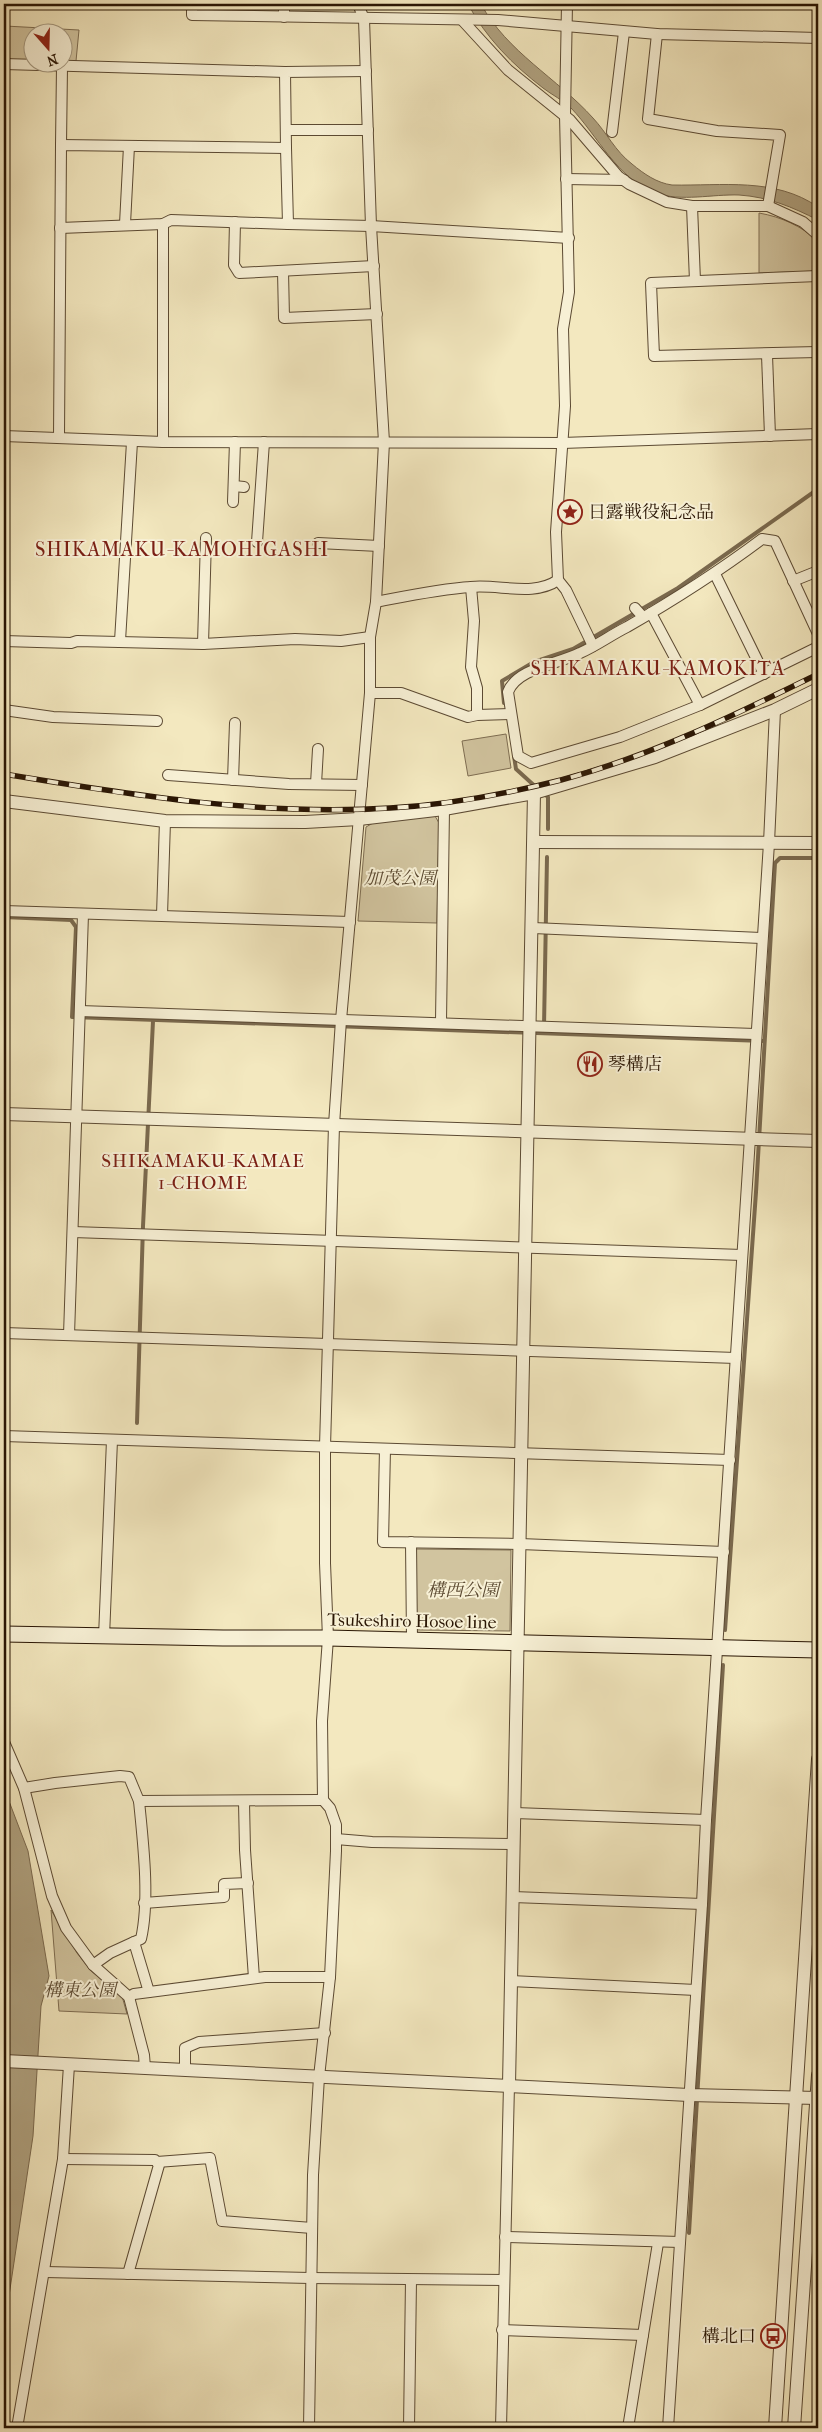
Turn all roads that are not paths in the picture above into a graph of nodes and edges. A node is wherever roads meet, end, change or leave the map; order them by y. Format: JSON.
{"nodes":[{"id":1,"x":192,"y":4,"type":"edge"},
{"id":2,"x":284,"y":4,"type":"edge"},
{"id":3,"x":358,"y":4,"type":"edge"},
{"id":4,"x":567,"y":4,"type":"edge"},
{"id":5,"x":284,"y":17,"type":"junction"},
{"id":6,"x":364,"y":19,"type":"junction"},
{"id":7,"x":463,"y":20,"type":"junction"},
{"id":8,"x":567,"y":24,"type":"junction"},
{"id":9,"x":624,"y":32,"type":"junction"},
{"id":10,"x":657,"y":34,"type":"junction"},
{"id":11,"x":818,"y":38,"type":"edge"},
{"id":12,"x":4,"y":64,"type":"edge"},
{"id":13,"x":22,"y":65,"type":"edge"},
{"id":14,"x":72,"y":66,"type":"edge"},
{"id":15,"x":366,"y":71,"type":"junction"},
{"id":16,"x":62,"y":72,"type":"edge"},
{"id":17,"x":286,"y":72,"type":"junction"},
{"id":18,"x":564,"y":115,"type":"junction"},
{"id":19,"x":286,"y":130,"type":"junction"},
{"id":20,"x":368,"y":130,"type":"junction"},
{"id":21,"x":612,"y":132,"type":"dead end"},
{"id":22,"x":61,"y":145,"type":"junction"},
{"id":23,"x":128,"y":146,"type":"junction"},
{"id":24,"x":286,"y":148,"type":"junction"},
{"id":25,"x":566,"y":179,"type":"junction"},
{"id":26,"x":624,"y":180,"type":"junction"},
{"id":27,"x":692,"y":206,"type":"junction"},
{"id":28,"x":768,"y":206,"type":"junction"},
{"id":29,"x":235,"y":222,"type":"junction"},
{"id":30,"x":125,"y":224,"type":"junction"},
{"id":31,"x":163,"y":224,"type":"junction"},
{"id":32,"x":288,"y":224,"type":"junction"},
{"id":33,"x":371,"y":226,"type":"junction"},
{"id":34,"x":60,"y":228,"type":"junction"},
{"id":35,"x":818,"y":234,"type":"edge"},
{"id":36,"x":569,"y":238,"type":"junction"},
{"id":37,"x":374,"y":266,"type":"junction"},
{"id":38,"x":283,"y":271,"type":"junction"},
{"id":39,"x":818,"y":276,"type":"edge"},
{"id":40,"x":695,"y":281,"type":"junction"},
{"id":41,"x":377,"y":314,"type":"junction"},
{"id":42,"x":818,"y":352,"type":"edge"},
{"id":43,"x":767,"y":355,"type":"junction"},
{"id":44,"x":818,"y":434,"type":"edge"},
{"id":45,"x":4,"y":436,"type":"edge"},
{"id":46,"x":770,"y":436,"type":"junction"},
{"id":47,"x":59,"y":437,"type":"junction"},
{"id":48,"x":132,"y":442,"type":"junction"},
{"id":49,"x":163,"y":442,"type":"junction"},
{"id":50,"x":235,"y":442,"type":"junction"},
{"id":51,"x":264,"y":442,"type":"junction"},
{"id":52,"x":384,"y":442,"type":"junction"},
{"id":53,"x":562,"y":443,"type":"junction"},
{"id":54,"x":233,"y":502,"type":"dead end"},
{"id":55,"x":206,"y":538,"type":"dead end"},
{"id":56,"x":257,"y":542,"type":"dead end"},
{"id":57,"x":318,"y":543,"type":"dead end"},
{"id":58,"x":379,"y":546,"type":"junction"},
{"id":59,"x":818,"y":571,"type":"edge"},
{"id":60,"x":715,"y":574,"type":"junction"},
{"id":61,"x":558,"y":580,"type":"junction"},
{"id":62,"x":793,"y":582,"type":"junction"},
{"id":63,"x":471,"y":587,"type":"junction"},
{"id":64,"x":376,"y":602,"type":"junction"},
{"id":65,"x":635,"y":608,"type":"dead end"},
{"id":66,"x":647,"y":615,"type":"junction"},
{"id":67,"x":818,"y":634,"type":"edge"},
{"id":68,"x":370,"y":637,"type":"junction"},
{"id":69,"x":4,"y":641,"type":"edge"},
{"id":70,"x":120,"y":641,"type":"junction"},
{"id":71,"x":203,"y":644,"type":"junction"},
{"id":72,"x":593,"y":646,"type":"junction"},
{"id":73,"x":818,"y":647,"type":"edge"},
{"id":74,"x":764,"y":674,"type":"junction"},
{"id":75,"x":818,"y":689,"type":"edge"},
{"id":76,"x":370,"y":693,"type":"junction"},
{"id":77,"x":700,"y":705,"type":"junction"},
{"id":78,"x":4,"y":710,"type":"edge"},
{"id":79,"x":775,"y":710,"type":"junction"},
{"id":80,"x":511,"y":714,"type":"junction"},
{"id":81,"x":477,"y":715,"type":"junction"},
{"id":82,"x":157,"y":722,"type":"dead end"},
{"id":83,"x":235,"y":723,"type":"dead end"},
{"id":84,"x":318,"y":749,"type":"dead end"},
{"id":85,"x":168,"y":775,"type":"dead end"},
{"id":86,"x":233,"y":780,"type":"junction"},
{"id":87,"x":316,"y":784,"type":"junction"},
{"id":88,"x":362,"y":785,"type":"junction"},
{"id":89,"x":534,"y":794,"type":"junction"},
{"id":90,"x":4,"y":801,"type":"edge"},
{"id":91,"x":444,"y":810,"type":"junction"},
{"id":92,"x":359,"y":819,"type":"junction"},
{"id":93,"x":165,"y":821,"type":"junction"},
{"id":94,"x":534,"y":842,"type":"junction"},
{"id":95,"x":769,"y":843,"type":"junction"},
{"id":96,"x":818,"y":844,"type":"edge"},
{"id":97,"x":4,"y":911,"type":"edge"},
{"id":98,"x":83,"y":914,"type":"junction"},
{"id":99,"x":162,"y":915,"type":"junction"},
{"id":100,"x":350,"y":922,"type":"junction"},
{"id":101,"x":533,"y":928,"type":"junction"},
{"id":102,"x":761,"y":938,"type":"junction"},
{"id":103,"x":80,"y":1011,"type":"junction"},
{"id":104,"x":341,"y":1020,"type":"junction"},
{"id":105,"x":441,"y":1022,"type":"junction"},
{"id":106,"x":529,"y":1026,"type":"junction"},
{"id":107,"x":755,"y":1034,"type":"junction"},
{"id":108,"x":4,"y":1114,"type":"edge"},
{"id":109,"x":75,"y":1117,"type":"junction"},
{"id":110,"x":334,"y":1125,"type":"junction"},
{"id":111,"x":527,"y":1132,"type":"junction"},
{"id":112,"x":749,"y":1139,"type":"junction"},
{"id":113,"x":818,"y":1141,"type":"edge"},
{"id":114,"x":73,"y":1232,"type":"junction"},
{"id":115,"x":331,"y":1240,"type":"junction"},
{"id":116,"x":526,"y":1248,"type":"junction"},
{"id":117,"x":742,"y":1255,"type":"junction"},
{"id":118,"x":4,"y":1333,"type":"edge"},
{"id":119,"x":69,"y":1335,"type":"junction"},
{"id":120,"x":326,"y":1345,"type":"junction"},
{"id":121,"x":524,"y":1352,"type":"junction"},
{"id":122,"x":736,"y":1358,"type":"junction"},
{"id":123,"x":4,"y":1436,"type":"edge"},
{"id":124,"x":112,"y":1440,"type":"junction"},
{"id":125,"x":325,"y":1447,"type":"junction"},
{"id":126,"x":385,"y":1449,"type":"junction"},
{"id":127,"x":522,"y":1453,"type":"junction"},
{"id":128,"x":730,"y":1460,"type":"junction"},
{"id":129,"x":411,"y":1542,"type":"junction"},
{"id":130,"x":520,"y":1544,"type":"junction"},
{"id":131,"x":724,"y":1552,"type":"junction"},
{"id":132,"x":4,"y":1634,"type":"edge"},
{"id":133,"x":104,"y":1637,"type":"junction"},
{"id":134,"x":328,"y":1638,"type":"junction"},
{"id":135,"x":412,"y":1640,"type":"junction"},
{"id":136,"x":518,"y":1643,"type":"junction"},
{"id":137,"x":718,"y":1648,"type":"junction"},
{"id":138,"x":818,"y":1650,"type":"edge"},
{"id":139,"x":4,"y":1742,"type":"edge"},
{"id":140,"x":818,"y":1759,"type":"edge"},
{"id":141,"x":24,"y":1788,"type":"junction"},
{"id":142,"x":323,"y":1800,"type":"junction"},
{"id":143,"x":139,"y":1801,"type":"junction"},
{"id":144,"x":244,"y":1802,"type":"junction"},
{"id":145,"x":515,"y":1814,"type":"junction"},
{"id":146,"x":706,"y":1820,"type":"junction"},
{"id":147,"x":336,"y":1839,"type":"junction"},
{"id":148,"x":514,"y":1844,"type":"junction"},
{"id":149,"x":248,"y":1883,"type":"junction"},
{"id":150,"x":513,"y":1897,"type":"junction"},
{"id":151,"x":144,"y":1903,"type":"junction"},
{"id":152,"x":702,"y":1904,"type":"junction"},
{"id":153,"x":134,"y":1942,"type":"junction"},
{"id":154,"x":93,"y":1965,"type":"junction"},
{"id":155,"x":330,"y":1977,"type":"junction"},
{"id":156,"x":254,"y":1978,"type":"junction"},
{"id":157,"x":511,"y":1981,"type":"junction"},
{"id":158,"x":696,"y":1990,"type":"junction"},
{"id":159,"x":149,"y":1992,"type":"junction"},
{"id":160,"x":129,"y":1997,"type":"junction"},
{"id":161,"x":325,"y":2033,"type":"junction"},
{"id":162,"x":4,"y":2060,"type":"edge"},
{"id":163,"x":69,"y":2065,"type":"junction"},
{"id":164,"x":145,"y":2068,"type":"junction"},
{"id":165,"x":185,"y":2070,"type":"junction"},
{"id":166,"x":818,"y":2074,"type":"edge"},
{"id":167,"x":318,"y":2077,"type":"junction"},
{"id":168,"x":508,"y":2085,"type":"junction"},
{"id":169,"x":689,"y":2096,"type":"junction"},
{"id":170,"x":797,"y":2096,"type":"junction"},
{"id":171,"x":818,"y":2098,"type":"edge"},
{"id":172,"x":63,"y":2159,"type":"junction"},
{"id":173,"x":157,"y":2162,"type":"junction"},
{"id":174,"x":312,"y":2228,"type":"junction"},
{"id":175,"x":505,"y":2237,"type":"junction"},
{"id":176,"x":680,"y":2242,"type":"junction"},
{"id":177,"x":658,"y":2243,"type":"junction"},
{"id":178,"x":813,"y":2244,"type":"edge"},
{"id":179,"x":45,"y":2272,"type":"junction"},
{"id":180,"x":128,"y":2274,"type":"junction"},
{"id":181,"x":310,"y":2278,"type":"junction"},
{"id":182,"x":411,"y":2280,"type":"junction"},
{"id":183,"x":504,"y":2280,"type":"junction"},
{"id":184,"x":502,"y":2330,"type":"junction"},
{"id":185,"x":643,"y":2334,"type":"junction"},
{"id":186,"x":17,"y":2428,"type":"edge"},
{"id":187,"x":309,"y":2428,"type":"edge"},
{"id":188,"x":408,"y":2428,"type":"edge"},
{"id":189,"x":501,"y":2428,"type":"edge"},
{"id":190,"x":628,"y":2428,"type":"edge"},
{"id":191,"x":668,"y":2428,"type":"edge"},
{"id":192,"x":775,"y":2428,"type":"edge"},
{"id":193,"x":794,"y":2428,"type":"edge"}],
"edges":[{"from":1,"to":5,"type":"street"},
{"from":2,"to":5,"type":"street"},
{"from":3,"to":6,"type":"street"},
{"from":4,"to":8,"type":"street"},
{"from":5,"to":6,"type":"street"},
{"from":6,"to":7,"type":"street"},
{"from":6,"to":15,"type":"street"},
{"from":7,"to":8,"type":"street"},
{"from":7,"to":18,"type":"street"},
{"from":8,"to":9,"type":"street"},
{"from":8,"to":18,"type":"street"},
{"from":9,"to":10,"type":"street"},
{"from":9,"to":21,"type":"street"},
{"from":10,"to":11,"type":"street"},
{"from":10,"to":28,"type":"street"},
{"from":12,"to":13,"type":"street"},
{"from":14,"to":17,"type":"street"},
{"from":15,"to":17,"type":"street"},
{"from":15,"to":20,"type":"street"},
{"from":16,"to":22,"type":"street"},
{"from":17,"to":19,"type":"street"},
{"from":18,"to":25,"type":"street"},
{"from":18,"to":26,"type":"street"},
{"from":19,"to":20,"type":"street"},
{"from":19,"to":24,"type":"street"},
{"from":20,"to":33,"type":"street"},
{"from":22,"to":23,"type":"street"},
{"from":22,"to":34,"type":"street"},
{"from":23,"to":24,"type":"street"},
{"from":23,"to":30,"type":"street"},
{"from":24,"to":32,"type":"street"},
{"from":25,"to":26,"type":"street"},
{"from":25,"to":36,"type":"street"},
{"from":26,"to":27,"type":"street"},
{"from":27,"to":28,"type":"street"},
{"from":27,"to":40,"type":"street"},
{"from":28,"to":35,"type":"street"},
{"from":29,"to":31,"type":"street"},
{"from":29,"to":32,"type":"street"},
{"from":29,"to":38,"type":"street"},
{"from":30,"to":31,"type":"street"},
{"from":30,"to":34,"type":"street"},
{"from":31,"to":49,"type":"street"},
{"from":32,"to":33,"type":"street"},
{"from":33,"to":36,"type":"street"},
{"from":33,"to":37,"type":"street"},
{"from":34,"to":47,"type":"street"},
{"from":36,"to":53,"type":"street"},
{"from":37,"to":38,"type":"street"},
{"from":37,"to":41,"type":"street"},
{"from":38,"to":41,"type":"street"},
{"from":39,"to":40,"type":"street"},
{"from":40,"to":43,"type":"street"},
{"from":41,"to":52,"type":"street"},
{"from":42,"to":43,"type":"street"},
{"from":43,"to":46,"type":"street"},
{"from":44,"to":46,"type":"street"},
{"from":45,"to":47,"type":"street"},
{"from":46,"to":53,"type":"street"},
{"from":47,"to":48,"type":"street"},
{"from":48,"to":49,"type":"street"},
{"from":48,"to":70,"type":"street"},
{"from":49,"to":50,"type":"street"},
{"from":50,"to":51,"type":"street"},
{"from":50,"to":54,"type":"street"},
{"from":51,"to":52,"type":"street"},
{"from":51,"to":56,"type":"street"},
{"from":52,"to":53,"type":"street"},
{"from":52,"to":58,"type":"street"},
{"from":53,"to":61,"type":"street"},
{"from":55,"to":71,"type":"street"},
{"from":57,"to":58,"type":"street"},
{"from":58,"to":64,"type":"street"},
{"from":59,"to":62,"type":"street"},
{"from":60,"to":62,"type":"street"},
{"from":60,"to":66,"type":"street"},
{"from":60,"to":74,"type":"street"},
{"from":61,"to":63,"type":"street"},
{"from":61,"to":72,"type":"street"},
{"from":62,"to":67,"type":"street"},
{"from":63,"to":64,"type":"street"},
{"from":63,"to":81,"type":"street"},
{"from":64,"to":68,"type":"street"},
{"from":65,"to":66,"type":"street"},
{"from":66,"to":72,"type":"street"},
{"from":66,"to":77,"type":"street"},
{"from":68,"to":71,"type":"street"},
{"from":68,"to":76,"type":"street"},
{"from":69,"to":70,"type":"street"},
{"from":70,"to":71,"type":"street"},
{"from":72,"to":80,"type":"street"},
{"from":73,"to":74,"type":"street"},
{"from":74,"to":77,"type":"street"},
{"from":75,"to":79,"type":"street"},
{"from":76,"to":81,"type":"street"},
{"from":76,"to":88,"type":"street"},
{"from":77,"to":80,"type":"street"},
{"from":78,"to":82,"type":"street"},
{"from":79,"to":89,"type":"street"},
{"from":79,"to":95,"type":"street"},
{"from":80,"to":81,"type":"street"},
{"from":83,"to":86,"type":"street"},
{"from":84,"to":87,"type":"street"},
{"from":85,"to":86,"type":"street"},
{"from":86,"to":87,"type":"street"},
{"from":87,"to":88,"type":"street"},
{"from":88,"to":92,"type":"street"},
{"from":89,"to":91,"type":"street"},
{"from":89,"to":94,"type":"street"},
{"from":90,"to":93,"type":"street"},
{"from":91,"to":92,"type":"street"},
{"from":91,"to":105,"type":"street"},
{"from":92,"to":93,"type":"street"},
{"from":92,"to":100,"type":"street"},
{"from":93,"to":99,"type":"street"},
{"from":94,"to":95,"type":"street"},
{"from":94,"to":101,"type":"street"},
{"from":95,"to":96,"type":"street"},
{"from":95,"to":102,"type":"street"},
{"from":97,"to":98,"type":"street"},
{"from":98,"to":99,"type":"street"},
{"from":98,"to":103,"type":"street"},
{"from":99,"to":100,"type":"street"},
{"from":100,"to":104,"type":"street"},
{"from":101,"to":102,"type":"street"},
{"from":101,"to":106,"type":"street"},
{"from":102,"to":107,"type":"street"},
{"from":103,"to":104,"type":"street"},
{"from":103,"to":109,"type":"street"},
{"from":104,"to":105,"type":"street"},
{"from":104,"to":110,"type":"street"},
{"from":105,"to":106,"type":"street"},
{"from":106,"to":107,"type":"street"},
{"from":106,"to":111,"type":"street"},
{"from":107,"to":112,"type":"street"},
{"from":108,"to":109,"type":"street"},
{"from":109,"to":110,"type":"street"},
{"from":109,"to":114,"type":"street"},
{"from":110,"to":111,"type":"street"},
{"from":110,"to":115,"type":"street"},
{"from":111,"to":112,"type":"street"},
{"from":111,"to":116,"type":"street"},
{"from":112,"to":113,"type":"street"},
{"from":112,"to":117,"type":"street"},
{"from":114,"to":115,"type":"street"},
{"from":114,"to":119,"type":"street"},
{"from":115,"to":116,"type":"street"},
{"from":115,"to":120,"type":"street"},
{"from":116,"to":117,"type":"street"},
{"from":116,"to":121,"type":"street"},
{"from":117,"to":122,"type":"street"},
{"from":118,"to":119,"type":"street"},
{"from":119,"to":120,"type":"street"},
{"from":120,"to":121,"type":"street"},
{"from":120,"to":125,"type":"street"},
{"from":121,"to":122,"type":"street"},
{"from":121,"to":127,"type":"street"},
{"from":122,"to":128,"type":"street"},
{"from":123,"to":124,"type":"street"},
{"from":124,"to":125,"type":"street"},
{"from":124,"to":133,"type":"street"},
{"from":125,"to":126,"type":"street"},
{"from":125,"to":134,"type":"street"},
{"from":126,"to":127,"type":"street"},
{"from":126,"to":129,"type":"street"},
{"from":127,"to":128,"type":"street"},
{"from":127,"to":130,"type":"street"},
{"from":128,"to":131,"type":"street"},
{"from":129,"to":130,"type":"street"},
{"from":129,"to":135,"type":"street"},
{"from":130,"to":131,"type":"street"},
{"from":130,"to":136,"type":"street"},
{"from":131,"to":137,"type":"street"},
{"from":132,"to":133,"type":"main road","name":"Tsukeshiro Hosoe line"},
{"from":133,"to":134,"type":"main road","name":"Tsukeshiro Hosoe line"},
{"from":134,"to":135,"type":"main road","name":"Tsukeshiro Hosoe line"},
{"from":134,"to":142,"type":"street"},
{"from":135,"to":136,"type":"main road","name":"Tsukeshiro Hosoe line"},
{"from":136,"to":137,"type":"main road","name":"Tsukeshiro Hosoe line"},
{"from":136,"to":145,"type":"street"},
{"from":137,"to":138,"type":"main road","name":"Tsukeshiro Hosoe line"},
{"from":137,"to":146,"type":"street"},
{"from":139,"to":141,"type":"street"},
{"from":140,"to":170,"type":"street"},
{"from":141,"to":143,"type":"street"},
{"from":141,"to":154,"type":"street"},
{"from":142,"to":144,"type":"street"},
{"from":142,"to":147,"type":"street"},
{"from":143,"to":144,"type":"street"},
{"from":143,"to":151,"type":"street"},
{"from":144,"to":149,"type":"street"},
{"from":145,"to":146,"type":"street"},
{"from":145,"to":148,"type":"street"},
{"from":146,"to":152,"type":"street"},
{"from":147,"to":148,"type":"street"},
{"from":147,"to":155,"type":"street"},
{"from":148,"to":150,"type":"street"},
{"from":149,"to":151,"type":"street"},
{"from":149,"to":156,"type":"street"},
{"from":150,"to":152,"type":"street"},
{"from":150,"to":157,"type":"street"},
{"from":151,"to":153,"type":"street"},
{"from":152,"to":158,"type":"street"},
{"from":153,"to":154,"type":"street"},
{"from":153,"to":159,"type":"street"},
{"from":154,"to":160,"type":"street"},
{"from":155,"to":156,"type":"street"},
{"from":155,"to":161,"type":"street"},
{"from":156,"to":159,"type":"street"},
{"from":157,"to":158,"type":"street"},
{"from":157,"to":168,"type":"street"},
{"from":158,"to":169,"type":"street"},
{"from":159,"to":160,"type":"street"},
{"from":160,"to":164,"type":"street"},
{"from":161,"to":165,"type":"street"},
{"from":161,"to":167,"type":"street"},
{"from":162,"to":163,"type":"street"},
{"from":163,"to":164,"type":"street"},
{"from":163,"to":172,"type":"street"},
{"from":164,"to":165,"type":"street"},
{"from":165,"to":167,"type":"street"},
{"from":166,"to":171,"type":"street"},
{"from":167,"to":168,"type":"street"},
{"from":167,"to":174,"type":"street"},
{"from":168,"to":169,"type":"street"},
{"from":168,"to":175,"type":"street"},
{"from":169,"to":170,"type":"street"},
{"from":169,"to":176,"type":"street"},
{"from":170,"to":171,"type":"street"},
{"from":170,"to":192,"type":"street"},
{"from":171,"to":178,"type":"street"},
{"from":172,"to":173,"type":"street"},
{"from":172,"to":179,"type":"street"},
{"from":173,"to":174,"type":"street"},
{"from":173,"to":180,"type":"street"},
{"from":174,"to":181,"type":"street"},
{"from":175,"to":177,"type":"street"},
{"from":175,"to":183,"type":"street"},
{"from":176,"to":177,"type":"street"},
{"from":176,"to":191,"type":"street"},
{"from":177,"to":185,"type":"street"},
{"from":178,"to":193,"type":"street"},
{"from":179,"to":180,"type":"street"},
{"from":179,"to":186,"type":"street"},
{"from":180,"to":181,"type":"street"},
{"from":181,"to":182,"type":"street"},
{"from":181,"to":187,"type":"street"},
{"from":182,"to":183,"type":"street"},
{"from":182,"to":188,"type":"street"},
{"from":183,"to":184,"type":"street"},
{"from":184,"to":185,"type":"street"},
{"from":184,"to":189,"type":"street"},
{"from":185,"to":190,"type":"street"}]}
